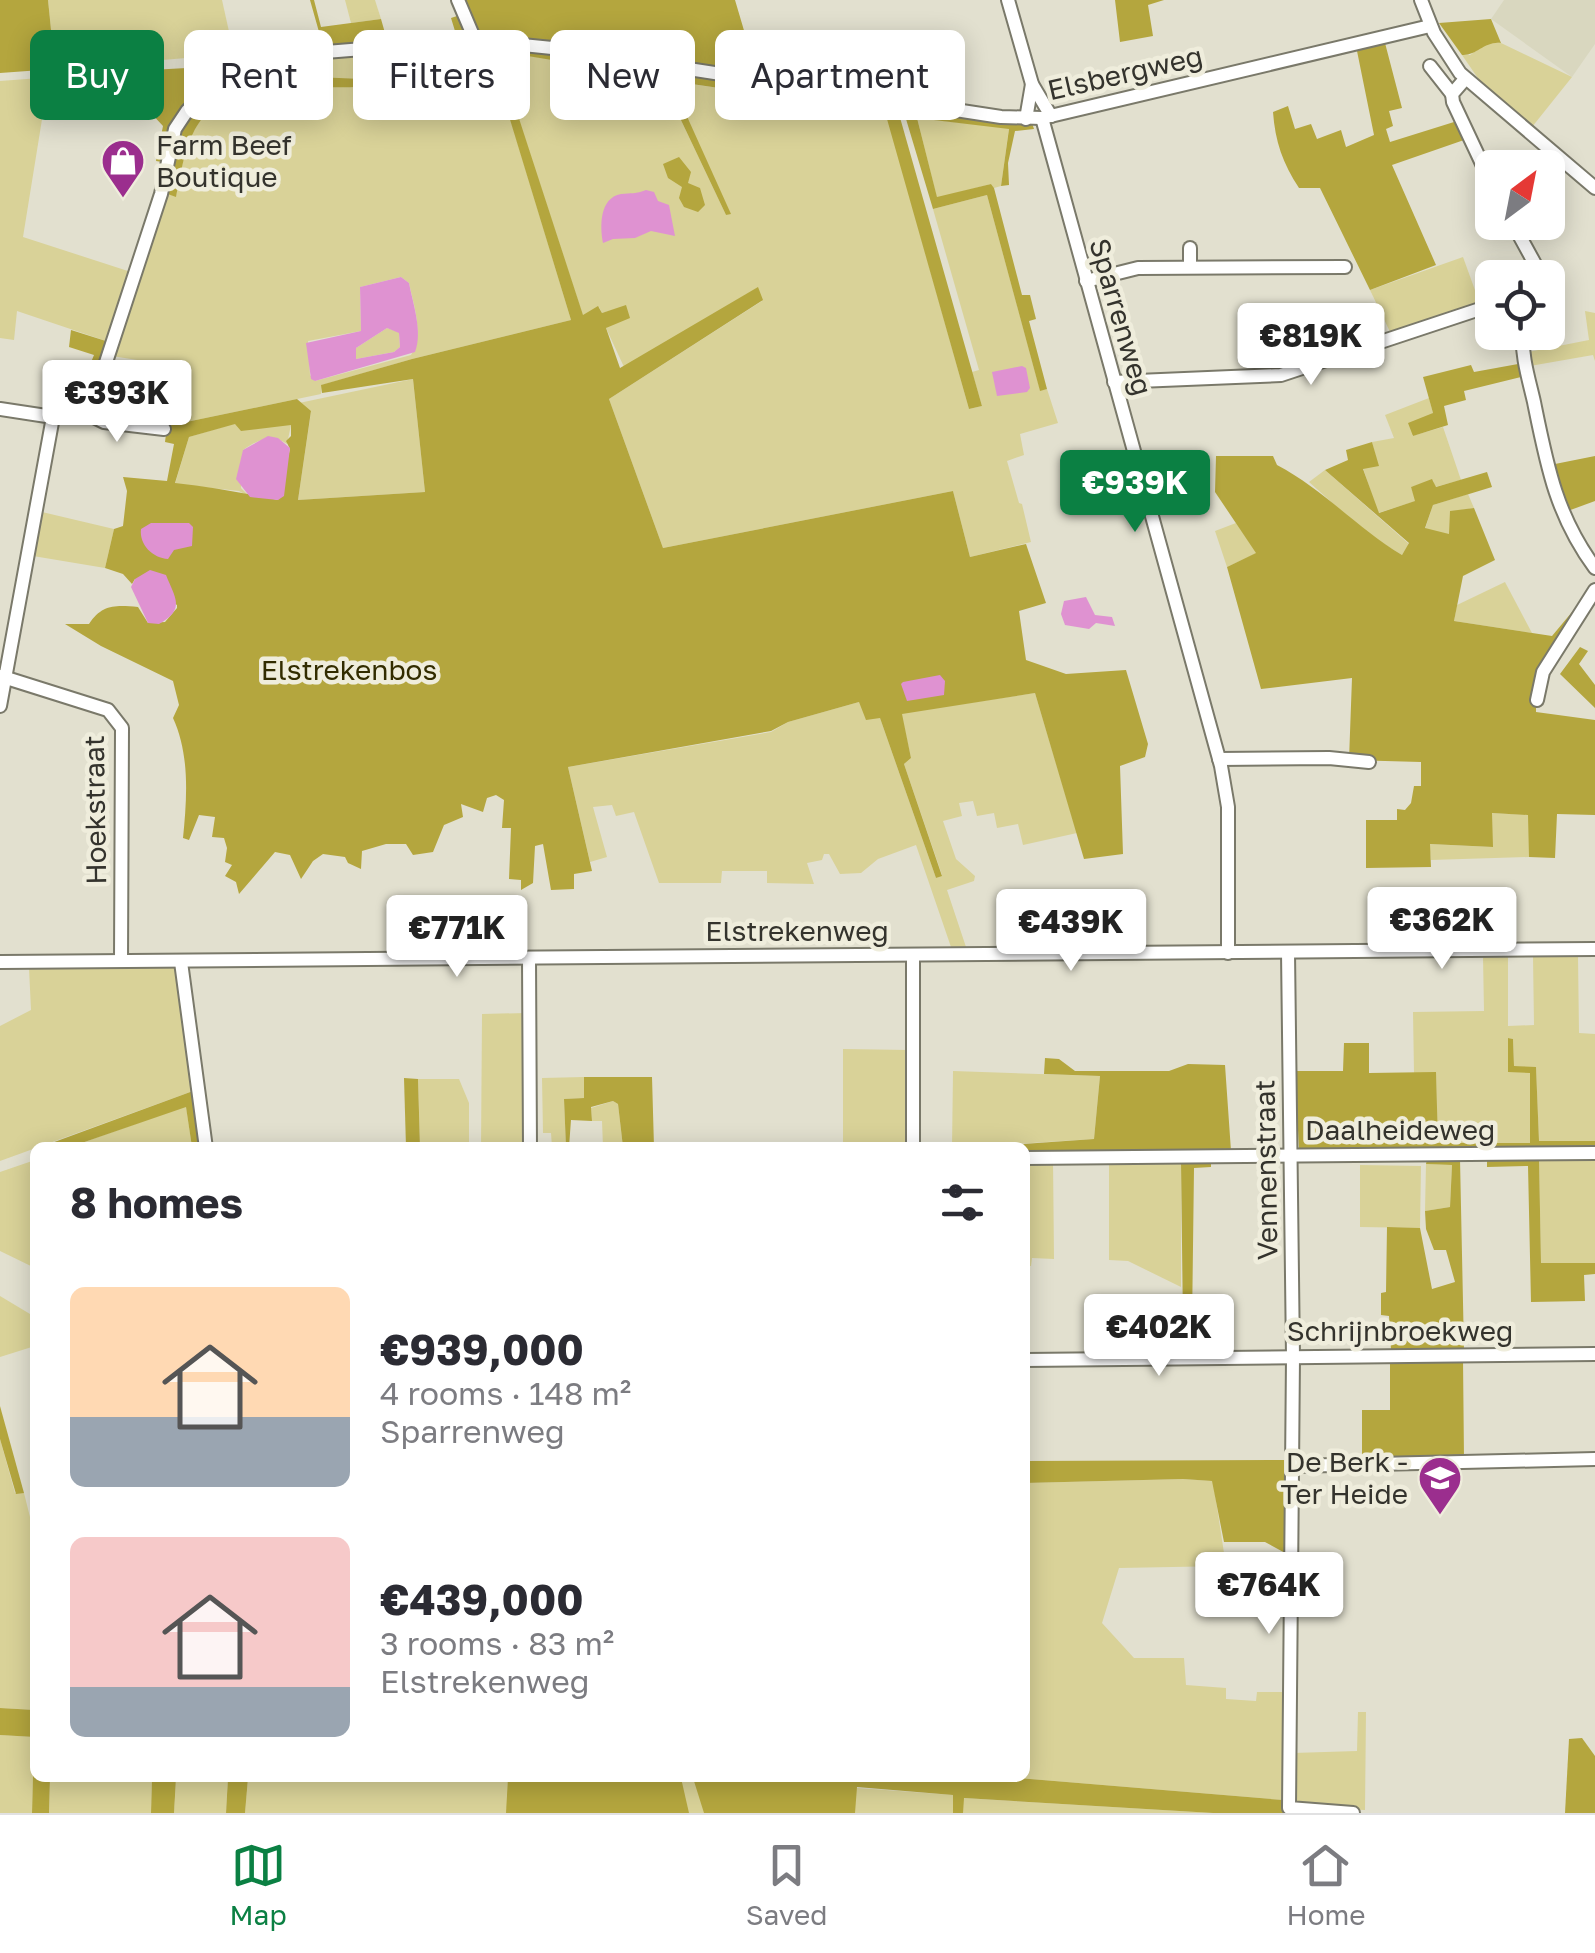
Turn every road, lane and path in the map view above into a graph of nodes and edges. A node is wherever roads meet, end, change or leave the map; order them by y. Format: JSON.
{"nodes":[{"id":1,"x":458,"y":0,"type":"edge"},
{"id":2,"x":1008,"y":0,"type":"edge"},
{"id":3,"x":1420,"y":0,"type":"edge"},
{"id":4,"x":1430,"y":26,"type":"junction"},
{"id":5,"x":471,"y":30,"type":"edge"},
{"id":6,"x":530,"y":46,"type":"edge"},
{"id":7,"x":353,"y":49,"type":"edge"},
{"id":8,"x":1430,"y":66,"type":"dead end"},
{"id":9,"x":1466,"y":79,"type":"junction"},
{"id":10,"x":1032,"y":84,"type":"junction"},
{"id":11,"x":1452,"y":94,"type":"junction"},
{"id":12,"x":1046,"y":117,"type":"junction"},
{"id":13,"x":1026,"y":119,"type":"junction"},
{"id":14,"x":1475,"y":152,"type":"edge"},
{"id":15,"x":1595,"y":188,"type":"edge"},
{"id":16,"x":1190,"y":248,"type":"dead end"},
{"id":17,"x":1190,"y":267,"type":"junction"},
{"id":18,"x":1346,"y":268,"type":"dead end"},
{"id":19,"x":1086,"y":281,"type":"junction"},
{"id":20,"x":1475,"y":311,"type":"edge"},
{"id":21,"x":1525,"y":350,"type":"edge"},
{"id":22,"x":1114,"y":382,"type":"junction"},
{"id":23,"x":0,"y":409,"type":"edge"},
{"id":24,"x":86,"y":414,"type":"junction"},
{"id":25,"x":53,"y":418,"type":"junction"},
{"id":26,"x":164,"y":430,"type":"dead end"},
{"id":27,"x":1595,"y":568,"type":"edge"},
{"id":28,"x":1595,"y":590,"type":"edge"},
{"id":29,"x":3,"y":677,"type":"edge"},
{"id":30,"x":1538,"y":700,"type":"dead end"},
{"id":31,"x":0,"y":706,"type":"edge"},
{"id":32,"x":1219,"y":759,"type":"junction"},
{"id":33,"x":1369,"y":762,"type":"dead end"},
{"id":34,"x":1595,"y":949,"type":"edge"},
{"id":35,"x":1288,"y":952,"type":"junction"},
{"id":36,"x":1228,"y":953,"type":"junction"},
{"id":37,"x":913,"y":955,"type":"junction"},
{"id":38,"x":529,"y":958,"type":"junction"},
{"id":39,"x":121,"y":961,"type":"junction"},
{"id":40,"x":0,"y":962,"type":"edge"},
{"id":41,"x":181,"y":962,"type":"junction"},
{"id":42,"x":205,"y":1142,"type":"edge"},
{"id":43,"x":530,"y":1142,"type":"edge"},
{"id":44,"x":913,"y":1142,"type":"edge"},
{"id":45,"x":1595,"y":1153,"type":"edge"},
{"id":46,"x":1291,"y":1155,"type":"junction"},
{"id":47,"x":1030,"y":1158,"type":"edge"},
{"id":48,"x":1595,"y":1354,"type":"edge"},
{"id":49,"x":1293,"y":1357,"type":"junction"},
{"id":50,"x":1030,"y":1360,"type":"edge"},
{"id":51,"x":1595,"y":1460,"type":"edge"},
{"id":52,"x":1292,"y":1466,"type":"junction"},
{"id":53,"x":1353,"y":1813,"type":"edge"}],
"edges":[{"from":1,"to":5,"type":"street"},
{"from":2,"to":10,"type":"street"},
{"from":3,"to":4,"type":"street"},
{"from":4,"to":9,"type":"street"},
{"from":4,"to":12,"type":"street","name":"Elsbergweg"},
{"from":6,"to":13,"type":"street","name":"Elsbergweg"},
{"from":7,"to":24,"type":"street","name":"Elsbergweg"},
{"from":8,"to":11,"type":"street"},
{"from":9,"to":11,"type":"street"},
{"from":9,"to":15,"type":"street"},
{"from":10,"to":12,"type":"street","name":"Sparrenweg"},
{"from":10,"to":13,"type":"street"},
{"from":11,"to":14,"type":"street"},
{"from":12,"to":13,"type":"street","name":"Elsbergweg"},
{"from":12,"to":19,"type":"street","name":"Sparrenweg"},
{"from":16,"to":17,"type":"street"},
{"from":17,"to":18,"type":"street"},
{"from":17,"to":19,"type":"street"},
{"from":19,"to":22,"type":"street","name":"Sparrenweg"},
{"from":20,"to":22,"type":"street"},
{"from":21,"to":27,"type":"street"},
{"from":22,"to":32,"type":"street","name":"Sparrenweg"},
{"from":23,"to":25,"type":"street"},
{"from":24,"to":25,"type":"street"},
{"from":24,"to":26,"type":"street"},
{"from":25,"to":29,"type":"street"},
{"from":28,"to":30,"type":"street"},
{"from":29,"to":31,"type":"street"},
{"from":29,"to":39,"type":"street","name":"Hoekstraat"},
{"from":32,"to":33,"type":"street"},
{"from":32,"to":36,"type":"street","name":"Sparrenweg"},
{"from":34,"to":35,"type":"street","name":"Elstrekenweg"},
{"from":35,"to":36,"type":"street","name":"Elstrekenweg"},
{"from":35,"to":46,"type":"street","name":"Vennenstraat"},
{"from":36,"to":37,"type":"street","name":"Elstrekenweg"},
{"from":37,"to":38,"type":"street","name":"Elstrekenweg"},
{"from":37,"to":44,"type":"street"},
{"from":38,"to":41,"type":"street","name":"Elstrekenweg"},
{"from":38,"to":43,"type":"street"},
{"from":39,"to":40,"type":"street","name":"Elstrekenweg"},
{"from":39,"to":41,"type":"street","name":"Elstrekenweg"},
{"from":41,"to":42,"type":"street"},
{"from":45,"to":46,"type":"street","name":"Daalheideweg"},
{"from":46,"to":47,"type":"street","name":"Daalheideweg"},
{"from":46,"to":49,"type":"street","name":"Vennenstraat"},
{"from":48,"to":49,"type":"street","name":"Schrijnbroekweg"},
{"from":49,"to":50,"type":"street","name":"Schrijnbroekweg"},
{"from":49,"to":52,"type":"street","name":"Vennenstraat"},
{"from":51,"to":52,"type":"street"},
{"from":52,"to":53,"type":"street","name":"Vennenstraat"}]}
